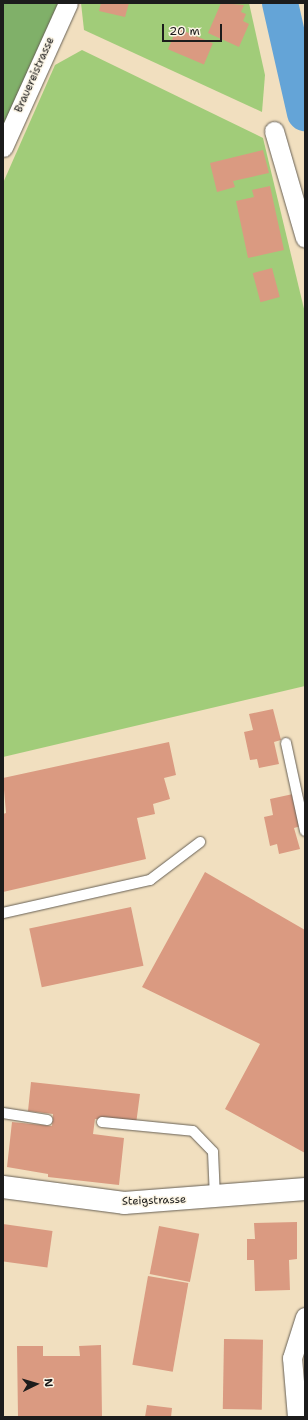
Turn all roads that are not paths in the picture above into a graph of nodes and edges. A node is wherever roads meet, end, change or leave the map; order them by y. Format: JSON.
{"nodes":[{"id":1,"x":68,"y":3,"type":"edge"},
{"id":2,"x":274,"y":131,"type":"dead end"},
{"id":3,"x":3,"y":147,"type":"edge"},
{"id":4,"x":305,"y":238,"type":"edge"},
{"id":5,"x":286,"y":743,"type":"dead end"},
{"id":6,"x":305,"y":830,"type":"edge"},
{"id":7,"x":200,"y":842,"type":"dead end"},
{"id":8,"x":3,"y":913,"type":"edge"},
{"id":9,"x":3,"y":1113,"type":"edge"},
{"id":10,"x":47,"y":1120,"type":"dead end"},
{"id":11,"x":102,"y":1122,"type":"dead end"},
{"id":12,"x":3,"y":1188,"type":"edge"},
{"id":13,"x":305,"y":1189,"type":"edge"},
{"id":14,"x":215,"y":1198,"type":"junction"},
{"id":15,"x":305,"y":1317,"type":"edge"},
{"id":16,"x":297,"y":1417,"type":"edge"}],
"edges":[{"from":1,"to":3,"type":"street","name":"Brauereistrasse"},
{"from":2,"to":4,"type":"street"},
{"from":5,"to":6,"type":"lane"},
{"from":7,"to":8,"type":"lane"},
{"from":9,"to":10,"type":"lane"},
{"from":11,"to":14,"type":"lane"},
{"from":12,"to":14,"type":"street","name":"Steigstrasse"},
{"from":13,"to":14,"type":"street","name":"Steigstrasse"},
{"from":15,"to":16,"type":"street"}]}
